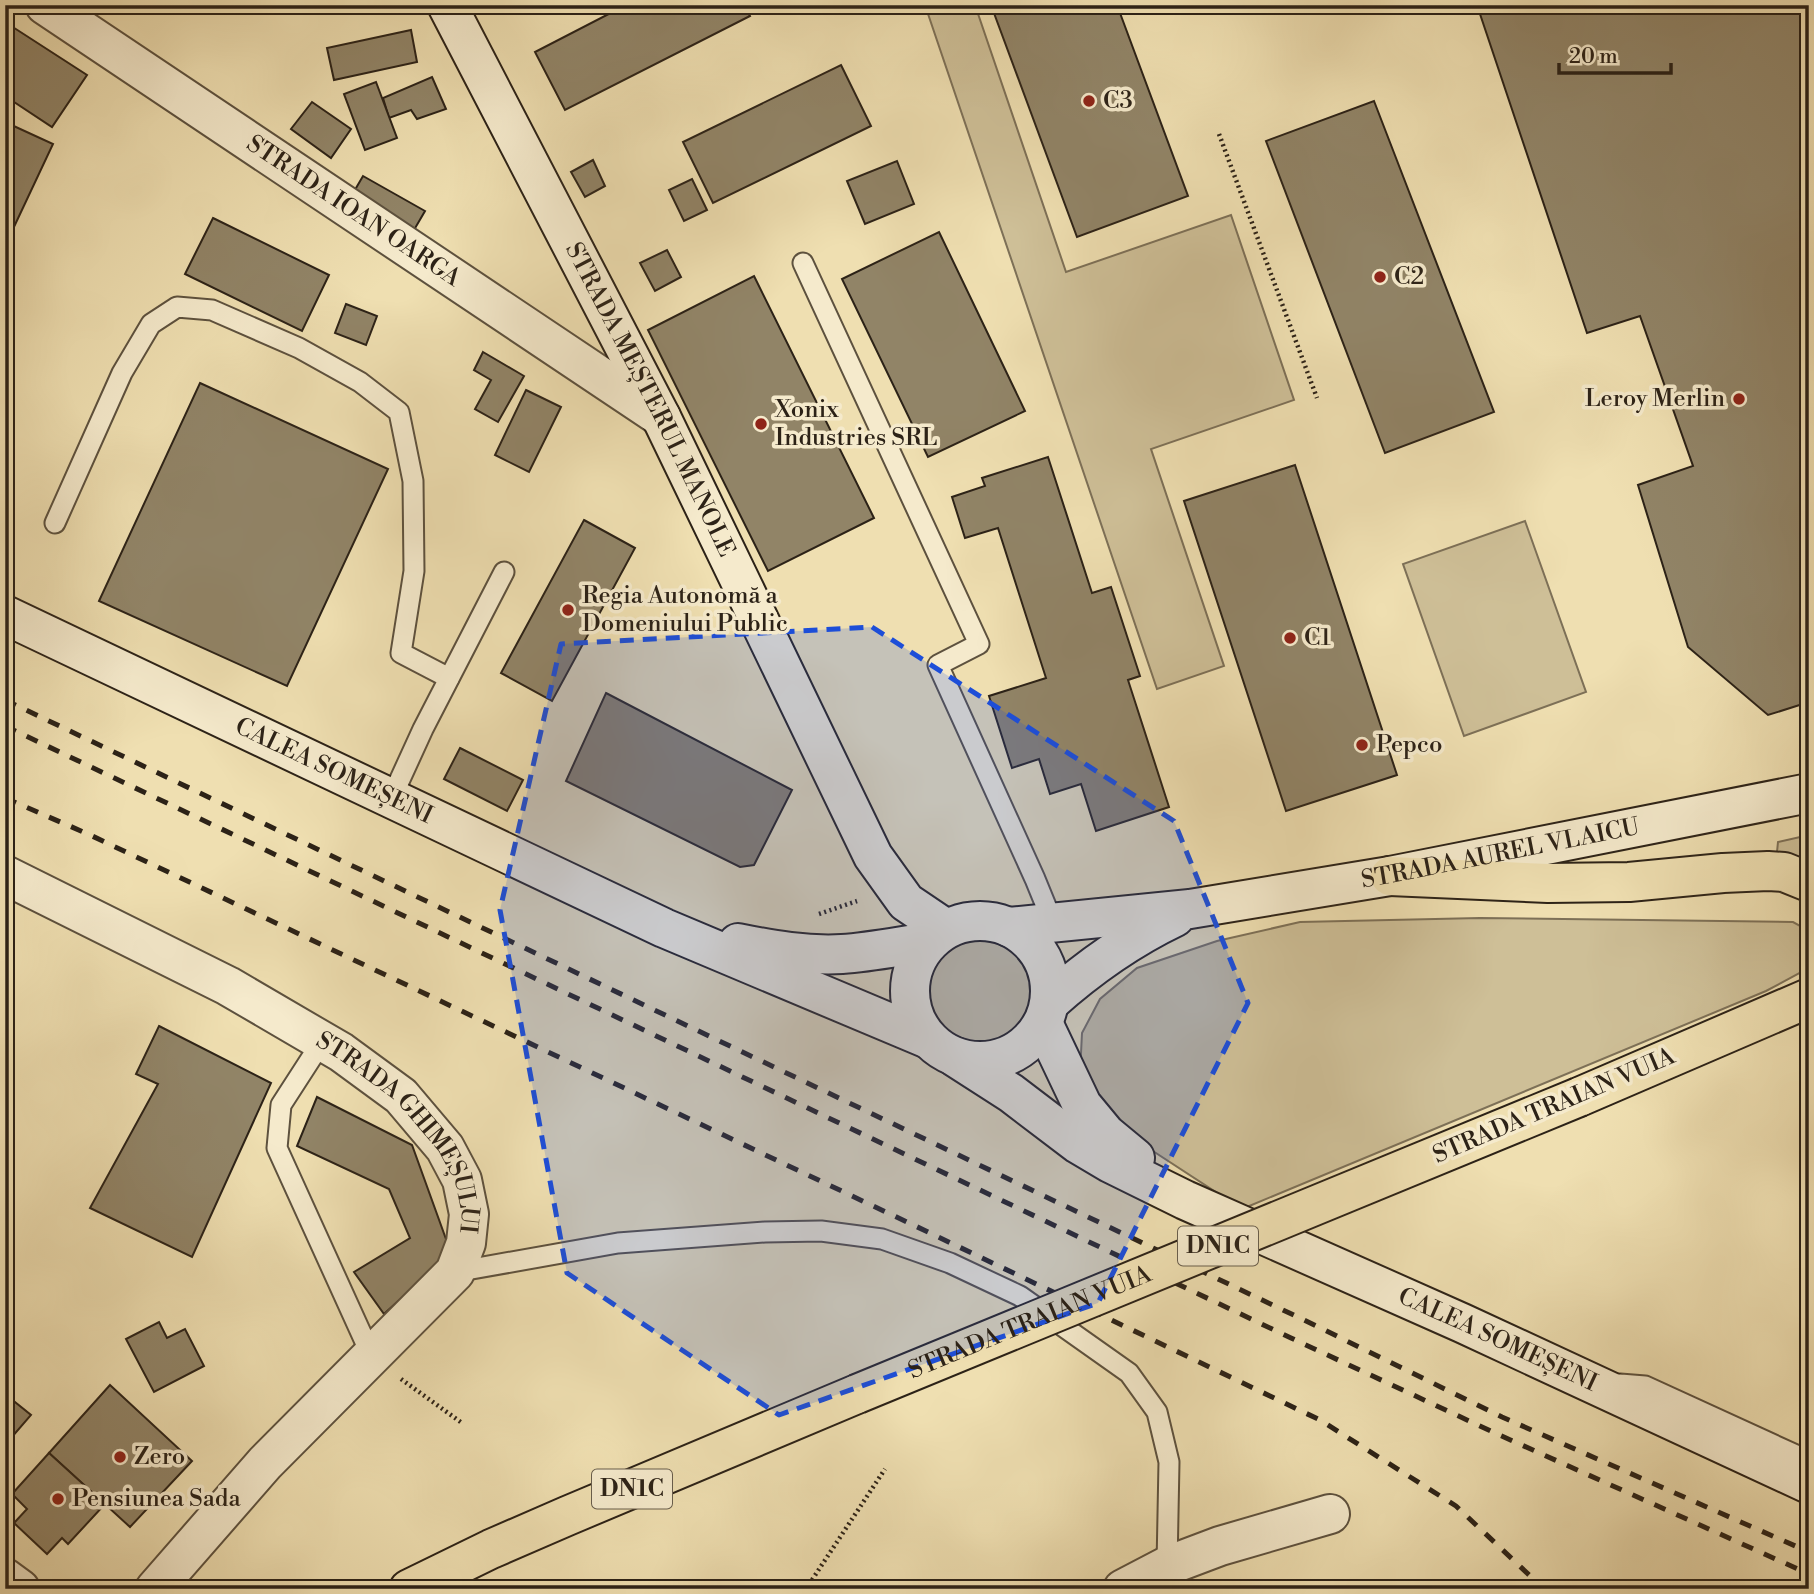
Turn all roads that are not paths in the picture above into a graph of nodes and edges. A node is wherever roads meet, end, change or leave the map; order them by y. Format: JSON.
{"nodes":[{"id":1,"x":45,"y":5,"type":"edge"},
{"id":2,"x":447,"y":5,"type":"edge"},
{"id":3,"x":803,"y":263,"type":"dead end"},
{"id":4,"x":661,"y":417,"type":"junction"},
{"id":5,"x":55,"y":523,"type":"dead end"},
{"id":6,"x":504,"y":572,"type":"dead end"},
{"id":7,"x":5,"y":615,"type":"edge"},
{"id":8,"x":449,"y":678,"type":"junction"},
{"id":9,"x":1809,"y":793,"type":"edge"},
{"id":10,"x":391,"y":799,"type":"junction"},
{"id":11,"x":5,"y":875,"type":"edge"},
{"id":12,"x":1390,"y":876,"type":"junction"},
{"id":13,"x":1809,"y":882,"type":"edge"},
{"id":14,"x":1190,"y":909,"type":"junction"},
{"id":15,"x":1053,"y":923,"type":"junction"},
{"id":16,"x":1009,"y":927,"type":"junction"},
{"id":17,"x":664,"y":928,"type":"junction"},
{"id":18,"x":937,"y":936,"type":"junction"},
{"id":19,"x":1809,"y":998,"type":"edge"},
{"id":20,"x":1046,"y":1012,"type":"junction"},
{"id":21,"x":323,"y":1040,"type":"junction"},
{"id":22,"x":942,"y":1048,"type":"junction"},
{"id":23,"x":1185,"y":1200,"type":"junction"},
{"id":24,"x":455,"y":1272,"type":"junction"},
{"id":25,"x":372,"y":1357,"type":"junction"},
{"id":26,"x":1585,"y":1380,"type":"junction"},
{"id":27,"x":1809,"y":1461,"type":"edge"},
{"id":28,"x":1809,"y":1484,"type":"edge"},
{"id":29,"x":1330,"y":1514,"type":"dead end"},
{"id":30,"x":1167,"y":1566,"type":"junction"},
{"id":31,"x":5,"y":1578,"type":"edge"},
{"id":32,"x":20,"y":1589,"type":"edge"},
{"id":33,"x":155,"y":1589,"type":"edge"},
{"id":34,"x":409,"y":1589,"type":"edge"},
{"id":35,"x":1123,"y":1589,"type":"edge"}],
"edges":[{"from":1,"to":4,"type":"main road","name":"STRADA IOAN OARGA"},
{"from":2,"to":4,"type":"main road","name":"STRADA MEȘTERUL MANOLE"},
{"from":3,"to":15,"type":"lane"},
{"from":4,"to":18,"type":"main road","name":"STRADA MEȘTERUL MANOLE"},
{"from":5,"to":8,"type":"lane"},
{"from":6,"to":8,"type":"lane"},
{"from":7,"to":10,"type":"main road","name":"CALEA SOMEȘENI"},
{"from":8,"to":10,"type":"lane"},
{"from":9,"to":12,"type":"main road","name":"STRADA AUREL VLAICU"},
{"from":10,"to":17,"type":"main road","name":"CALEA SOMEȘENI"},
{"from":11,"to":21,"type":"main road","name":"STRADA GHIMEȘULUI"},
{"from":12,"to":13,"type":"main road"},
{"from":12,"to":14,"type":"main road","name":"STRADA AUREL VLAICU"},
{"from":14,"to":15,"type":"main road","name":"STRADA AUREL VLAICU"},
{"from":14,"to":20,"type":"main road","name":"STRADA AUREL VLAICU"},
{"from":15,"to":16,"type":"main road","name":"STRADA AUREL VLAICU"},
{"from":16,"to":18,"type":"main road"},
{"from":16,"to":20,"type":"main road"},
{"from":17,"to":18,"type":"main road","name":"CALEA SOMEȘENI"},
{"from":17,"to":22,"type":"main road","name":"CALEA SOMEȘENI"},
{"from":18,"to":22,"type":"main road"},
{"from":19,"to":34,"type":"main road","name":"STRADA TRAIAN VUIA","number":"DN1C","bridge":true},
{"from":20,"to":22,"type":"main road"},
{"from":20,"to":23,"type":"main road","name":"CALEA SOMEȘENI"},
{"from":21,"to":24,"type":"main road","name":"STRADA GHIMEȘULUI"},
{"from":21,"to":25,"type":"lane"},
{"from":22,"to":23,"type":"main road","name":"CALEA SOMEȘENI"},
{"from":23,"to":26,"type":"main road","name":"CALEA SOMEȘENI"},
{"from":24,"to":25,"type":"main road","name":"STRADA GHIMEȘULUI"},
{"from":24,"to":30,"type":"lane"},
{"from":25,"to":33,"type":"main road","name":"STRADA GHIMEȘULUI"},
{"from":26,"to":27,"type":"lane"},
{"from":26,"to":28,"type":"main road","name":"CALEA SOMEȘENI"},
{"from":29,"to":30,"type":"main road"},
{"from":30,"to":35,"type":"main road"},
{"from":31,"to":32,"type":"main road"}]}
